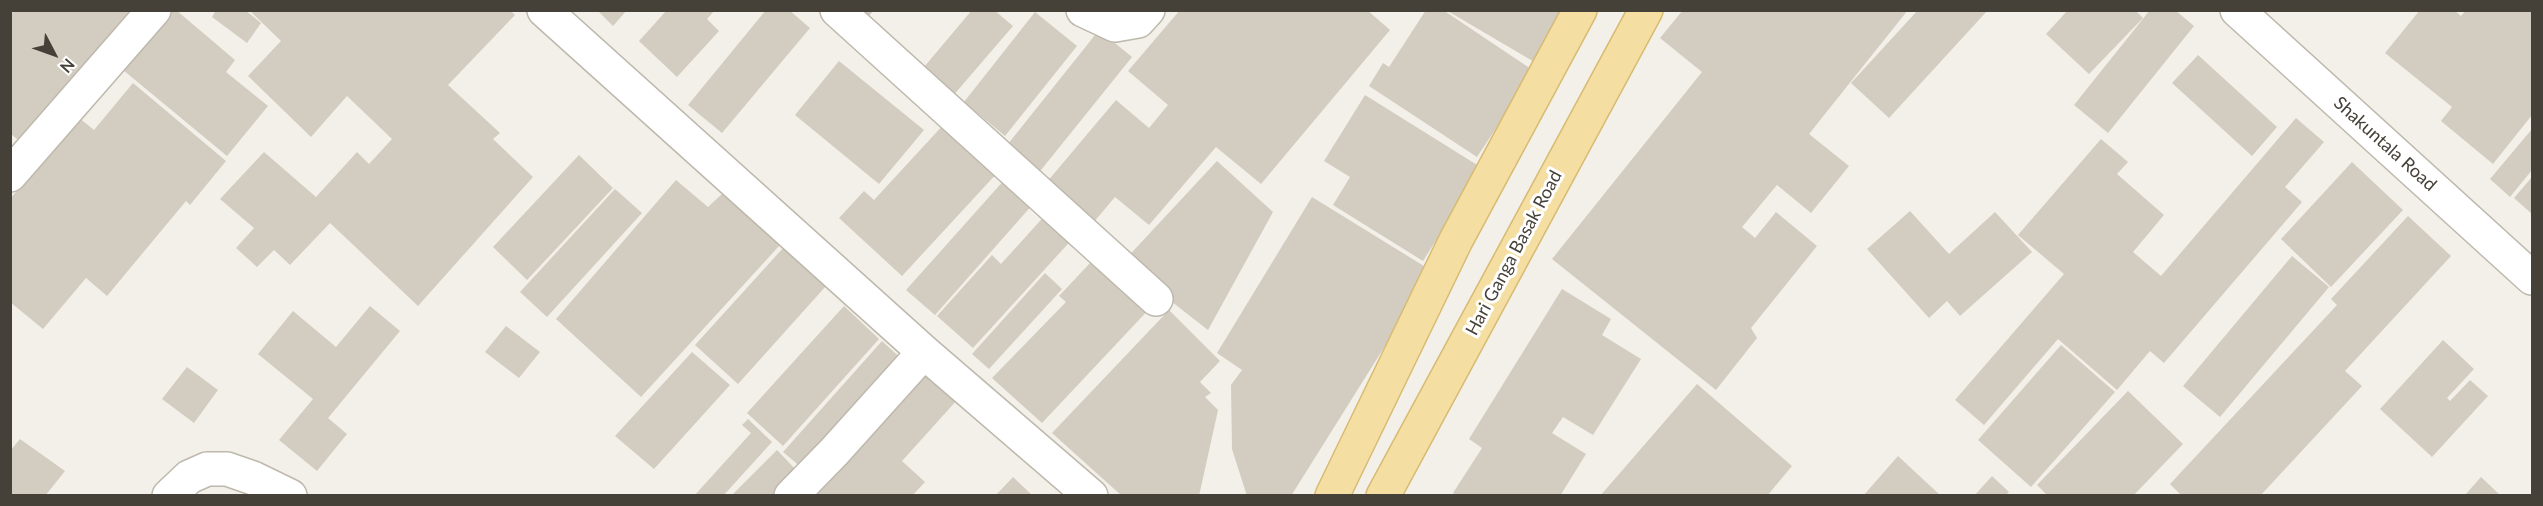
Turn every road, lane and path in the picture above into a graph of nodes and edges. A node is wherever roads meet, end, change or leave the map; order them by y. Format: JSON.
{"nodes":[{"id":1,"x":154,"y":10,"type":"edge"},
{"id":2,"x":544,"y":10,"type":"edge"},
{"id":3,"x":837,"y":10,"type":"edge"},
{"id":4,"x":1083,"y":10,"type":"edge"},
{"id":5,"x":1148,"y":10,"type":"edge"},
{"id":6,"x":1580,"y":10,"type":"edge"},
{"id":7,"x":1646,"y":10,"type":"edge"},
{"id":8,"x":2237,"y":10,"type":"edge"},
{"id":9,"x":10,"y":175,"type":"edge"},
{"id":10,"x":2532,"y":278,"type":"edge"},
{"id":11,"x":1156,"y":299,"type":"dead end"},
{"id":12,"x":924,"y":352,"type":"junction"},
{"id":13,"x":169,"y":495,"type":"edge"},
{"id":14,"x":290,"y":495,"type":"edge"},
{"id":15,"x":791,"y":495,"type":"edge"},
{"id":16,"x":1091,"y":495,"type":"edge"},
{"id":17,"x":1332,"y":495,"type":"edge"},
{"id":18,"x":1383,"y":495,"type":"edge"}],
"edges":[{"from":1,"to":9,"type":"street"},
{"from":2,"to":12,"type":"street"},
{"from":3,"to":11,"type":"street"},
{"from":4,"to":5,"type":"street"},
{"from":6,"to":17,"type":"main road"},
{"from":7,"to":18,"type":"main road","name":"Hari Ganga Basak Road"},
{"from":8,"to":10,"type":"street","name":"Shakuntala Road"},
{"from":12,"to":15,"type":"street"},
{"from":12,"to":16,"type":"street"},
{"from":13,"to":14,"type":"street"}]}
